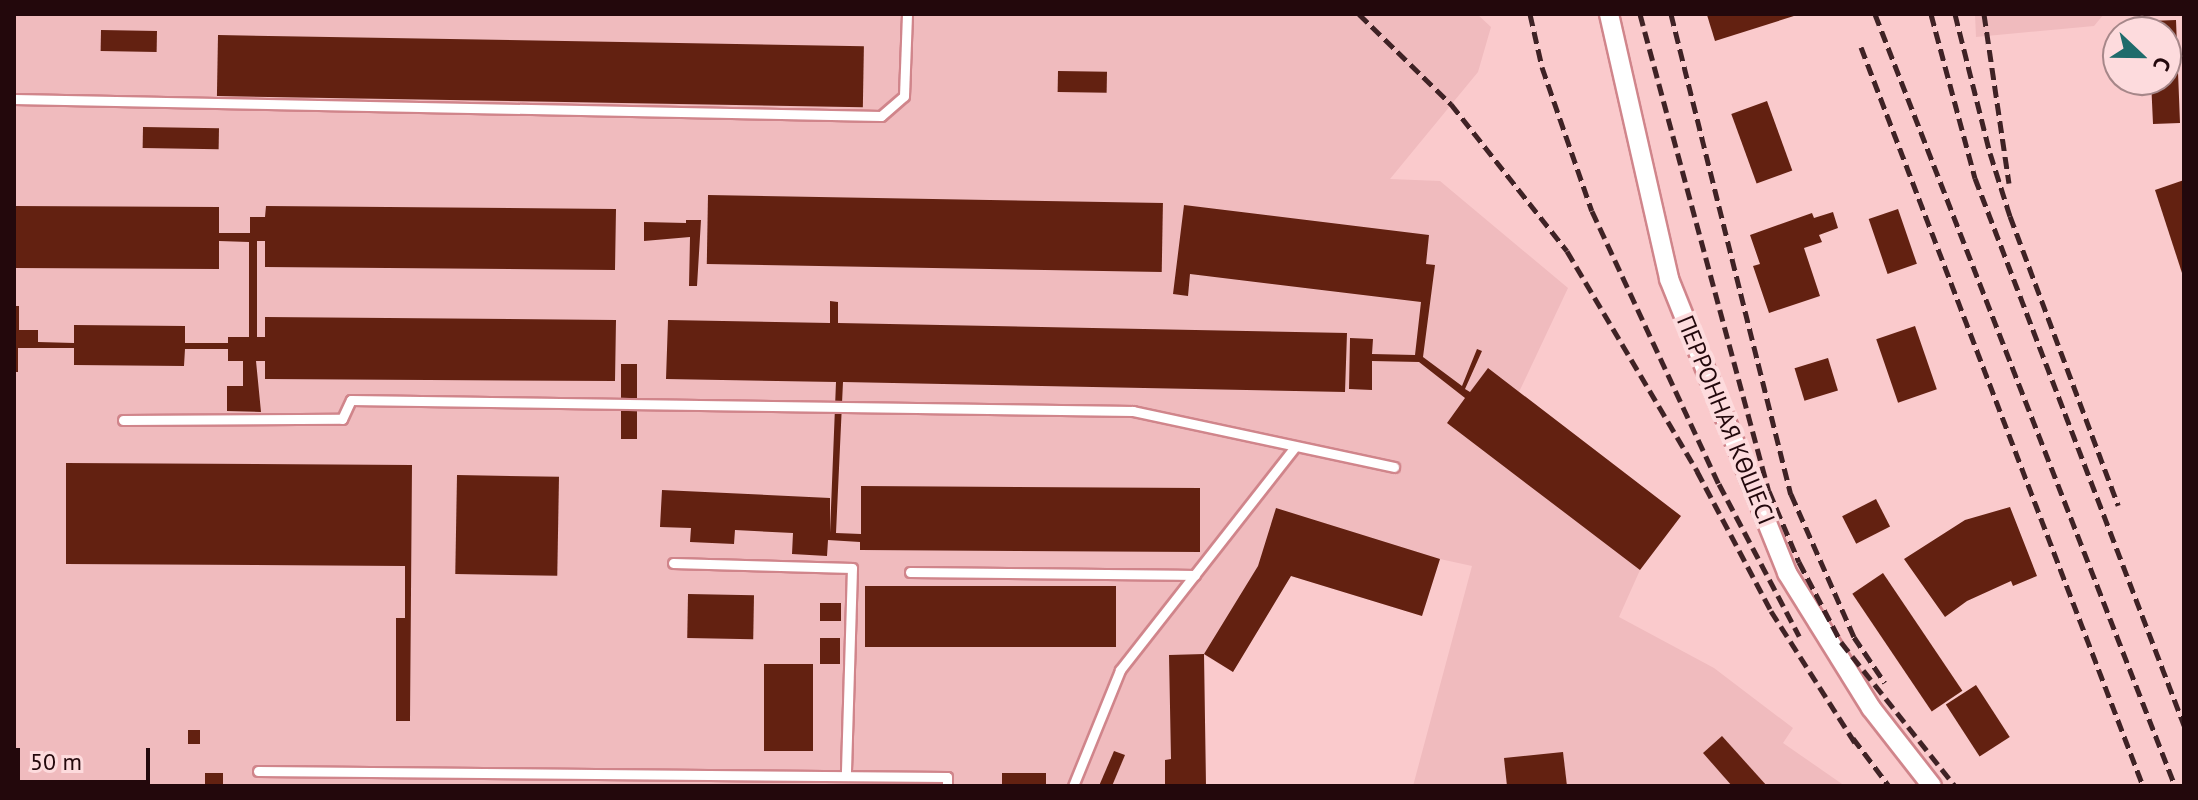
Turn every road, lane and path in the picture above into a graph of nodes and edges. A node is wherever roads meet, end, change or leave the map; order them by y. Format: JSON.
{"nodes":[{"id":1,"x":907,"y":14,"type":"edge"},
{"id":2,"x":1609,"y":14,"type":"edge"},
{"id":3,"x":14,"y":99,"type":"edge"},
{"id":4,"x":123,"y":420,"type":"dead end"},
{"id":5,"x":1295,"y":447,"type":"junction"},
{"id":6,"x":1394,"y":467,"type":"dead end"},
{"id":7,"x":673,"y":563,"type":"dead end"},
{"id":8,"x":910,"y":572,"type":"dead end"},
{"id":9,"x":1195,"y":575,"type":"junction"},
{"id":10,"x":258,"y":771,"type":"dead end"},
{"id":11,"x":846,"y":776,"type":"junction"},
{"id":12,"x":947,"y":786,"type":"edge"},
{"id":13,"x":1073,"y":786,"type":"edge"},
{"id":14,"x":1932,"y":786,"type":"edge"}],
"edges":[{"from":1,"to":3,"type":"lane"},
{"from":2,"to":14,"type":"street","name":"ПЕРРОННАЯ КӨШЕСІ"},
{"from":4,"to":5,"type":"lane"},
{"from":5,"to":6,"type":"lane"},
{"from":5,"to":9,"type":"lane"},
{"from":7,"to":11,"type":"lane"},
{"from":8,"to":9,"type":"lane"},
{"from":9,"to":13,"type":"lane"},
{"from":10,"to":11,"type":"lane"},
{"from":11,"to":12,"type":"lane"}]}
